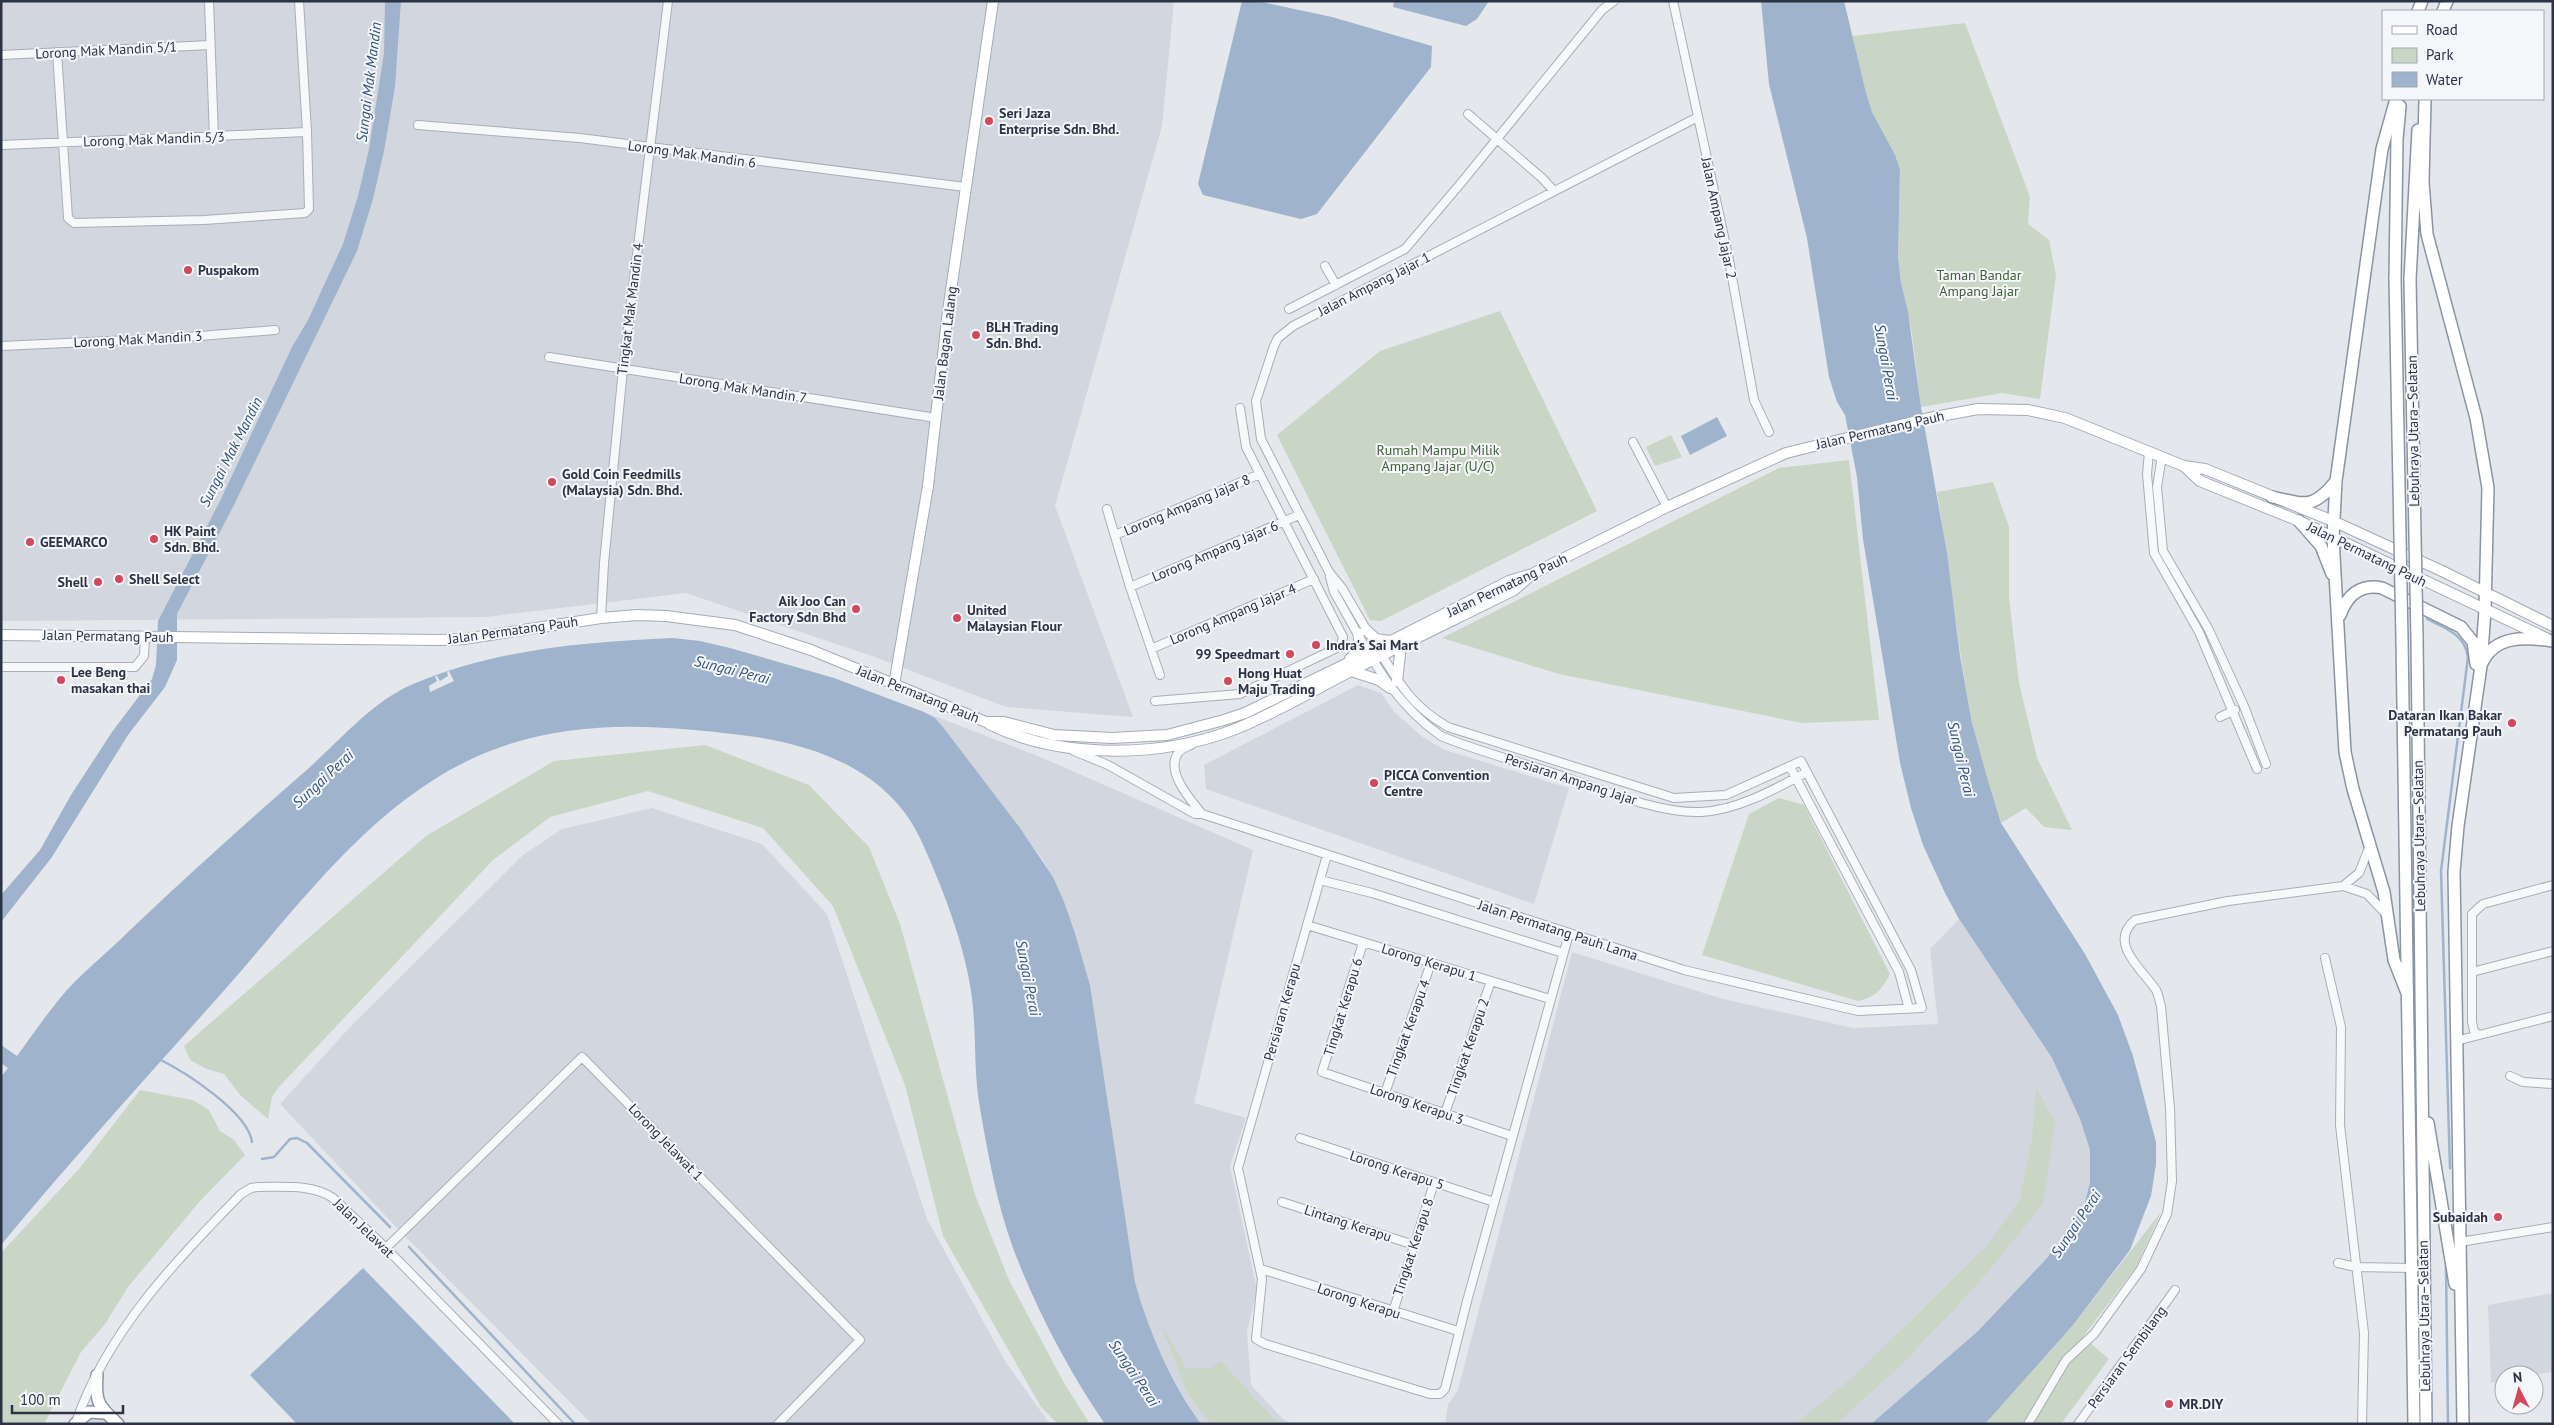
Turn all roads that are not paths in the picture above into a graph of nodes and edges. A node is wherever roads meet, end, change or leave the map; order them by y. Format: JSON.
{"nodes":[{"id":1,"x":209,"y":1,"type":"edge"},
{"id":2,"x":299,"y":1,"type":"edge"},
{"id":3,"x":668,"y":1,"type":"edge"},
{"id":4,"x":991,"y":1,"type":"edge"},
{"id":5,"x":1614,"y":1,"type":"edge"},
{"id":6,"x":1673,"y":1,"type":"edge"},
{"id":7,"x":210,"y":45,"type":"junction"},
{"id":8,"x":57,"y":52,"type":"junction"},
{"id":9,"x":1,"y":55,"type":"edge"},
{"id":10,"x":2396,"y":100,"type":"edge"},
{"id":11,"x":2401,"y":100,"type":"edge"},
{"id":12,"x":2424,"y":100,"type":"edge"},
{"id":13,"x":2424,"y":100,"type":"edge"},
{"id":14,"x":1468,"y":114,"type":"dead end"},
{"id":15,"x":1698,"y":117,"type":"junction"},
{"id":16,"x":418,"y":125,"type":"dead end"},
{"id":17,"x":307,"y":132,"type":"junction"},
{"id":18,"x":214,"y":137,"type":"junction"},
{"id":19,"x":1497,"y":139,"type":"junction"},
{"id":20,"x":62,"y":143,"type":"junction"},
{"id":21,"x":1,"y":145,"type":"edge"},
{"id":22,"x":650,"y":148,"type":"junction"},
{"id":23,"x":965,"y":187,"type":"junction"},
{"id":24,"x":1554,"y":191,"type":"junction"},
{"id":25,"x":1325,"y":266,"type":"dead end"},
{"id":26,"x":1336,"y":285,"type":"junction"},
{"id":27,"x":1289,"y":309,"type":"dead end"},
{"id":28,"x":275,"y":330,"type":"dead end"},
{"id":29,"x":1,"y":346,"type":"edge"},
{"id":30,"x":550,"y":357,"type":"dead end"},
{"id":31,"x":623,"y":369,"type":"junction"},
{"id":32,"x":1240,"y":408,"type":"dead end"},
{"id":33,"x":936,"y":418,"type":"junction"},
{"id":34,"x":1769,"y":432,"type":"dead end"},
{"id":35,"x":1633,"y":442,"type":"dead end"},
{"id":36,"x":2149,"y":452,"type":"junction"},
{"id":37,"x":2162,"y":456,"type":"junction"},
{"id":38,"x":2184,"y":466,"type":"junction"},
{"id":39,"x":1260,"y":474,"type":"junction"},
{"id":40,"x":2336,"y":481,"type":"junction"},
{"id":41,"x":2272,"y":497,"type":"junction"},
{"id":42,"x":1667,"y":507,"type":"junction"},
{"id":43,"x":1107,"y":510,"type":"dead end"},
{"id":44,"x":1299,"y":515,"type":"junction"},
{"id":45,"x":1285,"y":521,"type":"junction"},
{"id":46,"x":2333,"y":521,"type":"junction"},
{"id":47,"x":2299,"y":522,"type":"junction"},
{"id":48,"x":1115,"y":535,"type":"junction"},
{"id":49,"x":2333,"y":538,"type":"junction"},
{"id":50,"x":1532,"y":574,"type":"junction"},
{"id":51,"x":1314,"y":579,"type":"junction"},
{"id":52,"x":2336,"y":583,"type":"junction"},
{"id":53,"x":1130,"y":587,"type":"junction"},
{"id":54,"x":2486,"y":592,"type":"junction"},
{"id":55,"x":2485,"y":610,"type":"junction"},
{"id":56,"x":601,"y":618,"type":"junction"},
{"id":57,"x":2339,"y":619,"type":"junction"},
{"id":58,"x":2553,"y":626,"type":"edge"},
{"id":59,"x":2208,"y":628,"type":"junction"},
{"id":60,"x":1362,"y":631,"type":"junction"},
{"id":61,"x":2199,"y":632,"type":"junction"},
{"id":62,"x":1,"y":635,"type":"edge"},
{"id":63,"x":145,"y":637,"type":"junction"},
{"id":64,"x":1391,"y":641,"type":"junction"},
{"id":65,"x":2552,"y":641,"type":"edge"},
{"id":66,"x":1401,"y":646,"type":"junction"},
{"id":67,"x":1152,"y":649,"type":"junction"},
{"id":68,"x":1376,"y":654,"type":"junction"},
{"id":69,"x":2481,"y":666,"type":"junction"},
{"id":70,"x":1,"y":667,"type":"edge"},
{"id":71,"x":1349,"y":667,"type":"junction"},
{"id":72,"x":1160,"y":675,"type":"dead end"},
{"id":73,"x":2477,"y":683,"type":"junction"},
{"id":74,"x":894,"y":684,"type":"junction"},
{"id":75,"x":1394,"y":684,"type":"junction"},
{"id":76,"x":1155,"y":701,"type":"dead end"},
{"id":77,"x":2244,"y":706,"type":"junction"},
{"id":78,"x":2233,"y":711,"type":"junction"},
{"id":79,"x":2220,"y":717,"type":"dead end"},
{"id":80,"x":986,"y":722,"type":"junction"},
{"id":81,"x":1199,"y":740,"type":"junction"},
{"id":82,"x":1070,"y":749,"type":"junction"},
{"id":83,"x":2266,"y":764,"type":"dead end"},
{"id":84,"x":1790,"y":766,"type":"junction"},
{"id":85,"x":2256,"y":769,"type":"dead end"},
{"id":86,"x":1807,"y":772,"type":"junction"},
{"id":87,"x":1796,"y":778,"type":"junction"},
{"id":88,"x":1202,"y":814,"type":"junction"},
{"id":89,"x":2370,"y":843,"type":"junction"},
{"id":90,"x":1327,"y":855,"type":"junction"},
{"id":91,"x":1320,"y":880,"type":"junction"},
{"id":92,"x":2553,"y":885,"type":"edge"},
{"id":93,"x":2343,"y":886,"type":"junction"},
{"id":94,"x":2390,"y":924,"type":"junction"},
{"id":95,"x":1307,"y":925,"type":"junction"},
{"id":96,"x":1569,"y":934,"type":"junction"},
{"id":97,"x":1363,"y":942,"type":"junction"},
{"id":98,"x":2553,"y":951,"type":"edge"},
{"id":99,"x":1563,"y":953,"type":"junction"},
{"id":100,"x":2325,"y":958,"type":"dead end"},
{"id":101,"x":1431,"y":963,"type":"junction"},
{"id":102,"x":2472,"y":972,"type":"junction"},
{"id":103,"x":1490,"y":981,"type":"junction"},
{"id":104,"x":2407,"y":993,"type":"junction"},
{"id":105,"x":1550,"y":999,"type":"junction"},
{"id":106,"x":1908,"y":1009,"type":"junction"},
{"id":107,"x":2553,"y":1016,"type":"edge"},
{"id":108,"x":2480,"y":1035,"type":"junction"},
{"id":109,"x":2456,"y":1041,"type":"junction"},
{"id":110,"x":1322,"y":1072,"type":"joint"},
{"id":111,"x":2510,"y":1076,"type":"dead end"},
{"id":112,"x":2553,"y":1084,"type":"edge"},
{"id":113,"x":1385,"y":1093,"type":"junction"},
{"id":114,"x":2423,"y":1094,"type":"junction"},
{"id":115,"x":1445,"y":1113,"type":"junction"},
{"id":116,"x":1512,"y":1136,"type":"junction"},
{"id":117,"x":1300,"y":1138,"type":"dead end"},
{"id":118,"x":1434,"y":1183,"type":"junction"},
{"id":119,"x":1282,"y":1202,"type":"dead end"},
{"id":120,"x":1494,"y":1202,"type":"junction"},
{"id":121,"x":2553,"y":1226,"type":"edge"},
{"id":122,"x":2460,"y":1242,"type":"junction"},
{"id":123,"x":1414,"y":1245,"type":"junction"},
{"id":124,"x":386,"y":1248,"type":"junction"},
{"id":125,"x":2338,"y":1263,"type":"dead end"},
{"id":126,"x":2356,"y":1267,"type":"junction"},
{"id":127,"x":2411,"y":1268,"type":"junction"},
{"id":128,"x":1261,"y":1269,"type":"junction"},
{"id":129,"x":2175,"y":1290,"type":"dead end"},
{"id":130,"x":1392,"y":1312,"type":"junction"},
{"id":131,"x":2462,"y":1327,"type":"junction"},
{"id":132,"x":1458,"y":1331,"type":"junction"},
{"id":133,"x":97,"y":1375,"type":"junction"},
{"id":134,"x":105,"y":1413,"type":"junction"},
{"id":135,"x":2462,"y":1420,"type":"edge"},
{"id":136,"x":75,"y":1424,"type":"edge"},
{"id":137,"x":118,"y":1424,"type":"edge"},
{"id":138,"x":558,"y":1424,"type":"edge"},
{"id":139,"x":778,"y":1424,"type":"edge"},
{"id":140,"x":2028,"y":1424,"type":"edge"},
{"id":141,"x":2078,"y":1424,"type":"edge"},
{"id":142,"x":2362,"y":1424,"type":"edge"},
{"id":143,"x":2414,"y":1424,"type":"edge"},
{"id":144,"x":2426,"y":1424,"type":"edge"}],
"edges":[{"from":1,"to":7,"type":"street"},
{"from":2,"to":17,"type":"street"},
{"from":3,"to":22,"type":"street","name":"Tingkat Mak Mandin 4"},
{"from":4,"to":23,"type":"main road","name":"Jalan Bagan Lalang"},
{"from":5,"to":19,"type":"street"},
{"from":6,"to":15,"type":"street","name":"Jalan Ampang Jajar 2"},
{"from":7,"to":8,"type":"street","name":"Lorong Mak Mandin 5/1"},
{"from":7,"to":18,"type":"street"},
{"from":8,"to":9,"type":"street","name":"Lorong Mak Mandin 5/1"},
{"from":8,"to":20,"type":"street"},
{"from":10,"to":40,"type":"highway"},
{"from":11,"to":104,"type":"highway","name":"Lebuhraya Utara–Selatan","bridge":true},
{"from":12,"to":114,"type":"highway","name":"Lebuhraya Utara–Selatan","bridge":true},
{"from":13,"to":54,"type":"highway"},
{"from":14,"to":19,"type":"street"},
{"from":15,"to":24,"type":"street","name":"Jalan Ampang Jajar 1"},
{"from":15,"to":34,"type":"street","name":"Jalan Ampang Jajar 2"},
{"from":16,"to":22,"type":"street","name":"Lorong Mak Mandin 6"},
{"from":17,"to":18,"type":"street","name":"Lorong Mak Mandin 5/3"},
{"from":17,"to":20,"type":"street"},
{"from":18,"to":20,"type":"street","name":"Lorong Mak Mandin 5/3"},
{"from":19,"to":24,"type":"street"},
{"from":19,"to":26,"type":"street"},
{"from":20,"to":21,"type":"street","name":"Lorong Mak Mandin 5/3"},
{"from":22,"to":23,"type":"street","name":"Lorong Mak Mandin 6"},
{"from":22,"to":31,"type":"street","name":"Tingkat Mak Mandin 4"},
{"from":23,"to":33,"type":"main road","name":"Jalan Bagan Lalang"},
{"from":24,"to":44,"type":"street","name":"Jalan Ampang Jajar 1"},
{"from":25,"to":26,"type":"street"},
{"from":26,"to":27,"type":"street"},
{"from":28,"to":29,"type":"street","name":"Lorong Mak Mandin 3"},
{"from":30,"to":31,"type":"street","name":"Lorong Mak Mandin 7"},
{"from":31,"to":33,"type":"street","name":"Lorong Mak Mandin 7"},
{"from":31,"to":56,"type":"street","name":"Tingkat Mak Mandin 4"},
{"from":32,"to":39,"type":"street"},
{"from":33,"to":74,"type":"main road","name":"Jalan Bagan Lalang"},
{"from":35,"to":42,"type":"street"},
{"from":36,"to":37,"type":"main road","name":"Jalan Permatang Pauh"},
{"from":36,"to":42,"type":"main road","name":"Jalan Permatang Pauh"},
{"from":36,"to":61,"type":"street"},
{"from":37,"to":38,"type":"main road","name":"Jalan Permatang Pauh"},
{"from":37,"to":59,"type":"street"},
{"from":38,"to":41,"type":"main road","name":"Jalan Permatang Pauh"},
{"from":38,"to":47,"type":"main road","name":"Jalan Permatang Pauh"},
{"from":39,"to":45,"type":"street"},
{"from":39,"to":48,"type":"street","name":"Lorong Ampang Jajar 8"},
{"from":40,"to":41,"type":"highway"},
{"from":40,"to":46,"type":"highway"},
{"from":41,"to":46,"type":"main road","name":"Jalan Permatang Pauh"},
{"from":42,"to":50,"type":"main road","name":"Jalan Permatang Pauh"},
{"from":43,"to":48,"type":"street"},
{"from":44,"to":45,"type":"street","name":"Lorong Ampang Jajar 6"},
{"from":44,"to":60,"type":"street","name":"Jalan Ampang Jajar 1"},
{"from":45,"to":51,"type":"street"},
{"from":45,"to":53,"type":"street","name":"Lorong Ampang Jajar 6"},
{"from":46,"to":49,"type":"highway"},
{"from":46,"to":54,"type":"main road","name":"Jalan Permatang Pauh"},
{"from":47,"to":49,"type":"main road","name":"Jalan Permatang Pauh"},
{"from":47,"to":52,"type":"highway"},
{"from":48,"to":53,"type":"street"},
{"from":49,"to":52,"type":"highway"},
{"from":49,"to":55,"type":"main road","name":"Jalan Permatang Pauh"},
{"from":50,"to":64,"type":"main road","name":"Jalan Permatang Pauh"},
{"from":50,"to":66,"type":"main road"},
{"from":51,"to":67,"type":"street","name":"Lorong Ampang Jajar 4"},
{"from":51,"to":76,"type":"street"},
{"from":52,"to":57,"type":"highway"},
{"from":53,"to":67,"type":"street"},
{"from":54,"to":55,"type":"highway"},
{"from":54,"to":58,"type":"main road","name":"Jalan Permatang Pauh"},
{"from":55,"to":65,"type":"main road","name":"Jalan Permatang Pauh"},
{"from":55,"to":69,"type":"highway"},
{"from":56,"to":63,"type":"main road","name":"Jalan Permatang Pauh"},
{"from":56,"to":74,"type":"main road","name":"Jalan Permatang Pauh"},
{"from":57,"to":73,"type":"highway"},
{"from":57,"to":89,"type":"highway"},
{"from":59,"to":61,"type":"street"},
{"from":59,"to":77,"type":"street"},
{"from":60,"to":64,"type":"main road"},
{"from":60,"to":68,"type":"street","name":"Jalan Ampang Jajar 1"},
{"from":60,"to":71,"type":"main road"},
{"from":61,"to":78,"type":"street"},
{"from":62,"to":63,"type":"main road","name":"Jalan Permatang Pauh"},
{"from":63,"to":70,"type":"street"},
{"from":64,"to":68,"type":"main road","name":"Jalan Permatang Pauh"},
{"from":65,"to":69,"type":"highway"},
{"from":66,"to":68,"type":"main road"},
{"from":66,"to":75,"type":"main road"},
{"from":67,"to":72,"type":"street"},
{"from":68,"to":71,"type":"main road","name":"Jalan Permatang Pauh"},
{"from":68,"to":75,"type":"street","name":"Persiaran Ampang Jajar"},
{"from":69,"to":73,"type":"highway"},
{"from":71,"to":75,"type":"main road"},
{"from":71,"to":80,"type":"main road","name":"Jalan Permatang Pauh"},
{"from":71,"to":81,"type":"main road"},
{"from":73,"to":109,"type":"highway"},
{"from":74,"to":80,"type":"main road","name":"Jalan Permatang Pauh"},
{"from":75,"to":84,"type":"street","name":"Persiaran Ampang Jajar"},
{"from":75,"to":87,"type":"street","name":"Persiaran Ampang Jajar"},
{"from":77,"to":78,"type":"street"},
{"from":77,"to":83,"type":"street"},
{"from":78,"to":79,"type":"street"},
{"from":78,"to":85,"type":"street"},
{"from":80,"to":82,"type":"main road"},
{"from":81,"to":82,"type":"main road"},
{"from":81,"to":88,"type":"street"},
{"from":82,"to":88,"type":"street","name":"Jalan Permatang Pauh Lama"},
{"from":84,"to":86,"type":"street","name":"Persiaran Ampang Jajar"},
{"from":84,"to":87,"type":"street"},
{"from":86,"to":87,"type":"street","name":"Persiaran Ampang Jajar"},
{"from":86,"to":106,"type":"street","name":"Jalan Permatang Pauh Lama"},
{"from":87,"to":106,"type":"street"},
{"from":88,"to":90,"type":"street","name":"Jalan Permatang Pauh Lama"},
{"from":89,"to":93,"type":"street"},
{"from":89,"to":94,"type":"highway"},
{"from":90,"to":91,"type":"street","name":"Persiaran Kerapu"},
{"from":90,"to":96,"type":"street","name":"Jalan Permatang Pauh Lama"},
{"from":91,"to":95,"type":"street","name":"Persiaran Kerapu"},
{"from":91,"to":99,"type":"street"},
{"from":92,"to":102,"type":"street"},
{"from":93,"to":94,"type":"street"},
{"from":93,"to":140,"type":"street"},
{"from":94,"to":104,"type":"highway"},
{"from":95,"to":97,"type":"street","name":"Lorong Kerapu 1"},
{"from":95,"to":128,"type":"street","name":"Persiaran Kerapu"},
{"from":96,"to":99,"type":"street"},
{"from":96,"to":106,"type":"street","name":"Jalan Permatang Pauh Lama"},
{"from":97,"to":101,"type":"street","name":"Lorong Kerapu 1"},
{"from":97,"to":110,"type":"street","name":"Tingkat Kerapu 6"},
{"from":98,"to":102,"type":"street"},
{"from":99,"to":105,"type":"street"},
{"from":100,"to":126,"type":"street"},
{"from":101,"to":103,"type":"street","name":"Lorong Kerapu 1"},
{"from":101,"to":113,"type":"street","name":"Tingkat Kerapu 4"},
{"from":102,"to":108,"type":"street"},
{"from":103,"to":105,"type":"street","name":"Lorong Kerapu 1"},
{"from":103,"to":115,"type":"street","name":"Tingkat Kerapu 2"},
{"from":104,"to":127,"type":"highway","name":"Lebuhraya Utara–Selatan"},
{"from":105,"to":116,"type":"street"},
{"from":107,"to":108,"type":"street"},
{"from":108,"to":109,"type":"street"},
{"from":109,"to":122,"type":"highway"},
{"from":110,"to":113,"type":"street","name":"Lorong Kerapu 3"},
{"from":111,"to":112,"type":"street"},
{"from":113,"to":115,"type":"street","name":"Lorong Kerapu 3"},
{"from":114,"to":131,"type":"highway"},
{"from":114,"to":144,"type":"highway","name":"Lebuhraya Utara–Selatan"},
{"from":115,"to":116,"type":"street","name":"Lorong Kerapu 3"},
{"from":116,"to":120,"type":"street"},
{"from":117,"to":118,"type":"street","name":"Lorong Kerapu 5"},
{"from":118,"to":120,"type":"street","name":"Lorong Kerapu 5"},
{"from":118,"to":123,"type":"street","name":"Tingkat Kerapu 8"},
{"from":119,"to":123,"type":"street","name":"Lintang Kerapu"},
{"from":120,"to":132,"type":"street"},
{"from":121,"to":122,"type":"street"},
{"from":122,"to":131,"type":"highway"},
{"from":123,"to":130,"type":"street","name":"Tingkat Kerapu 8"},
{"from":124,"to":133,"type":"street","name":"Jalan Jelawat"},
{"from":124,"to":138,"type":"street","name":"Jalan Jelawat"},
{"from":124,"to":139,"type":"street","name":"Lorong Jelawat 1"},
{"from":125,"to":126,"type":"street"},
{"from":126,"to":127,"type":"street"},
{"from":126,"to":142,"type":"street"},
{"from":127,"to":143,"type":"highway","name":"Lebuhraya Utara–Selatan"},
{"from":128,"to":130,"type":"street","name":"Lorong Kerapu"},
{"from":128,"to":132,"type":"street"},
{"from":129,"to":141,"type":"street","name":"Persiaran Sembilang"},
{"from":130,"to":132,"type":"street","name":"Lorong Kerapu"},
{"from":131,"to":135,"type":"highway"},
{"from":133,"to":134,"type":"highway"},
{"from":133,"to":136,"type":"street","name":"Jalan Jelawat"},
{"from":134,"to":136,"type":"highway"},
{"from":134,"to":137,"type":"highway"}]}
